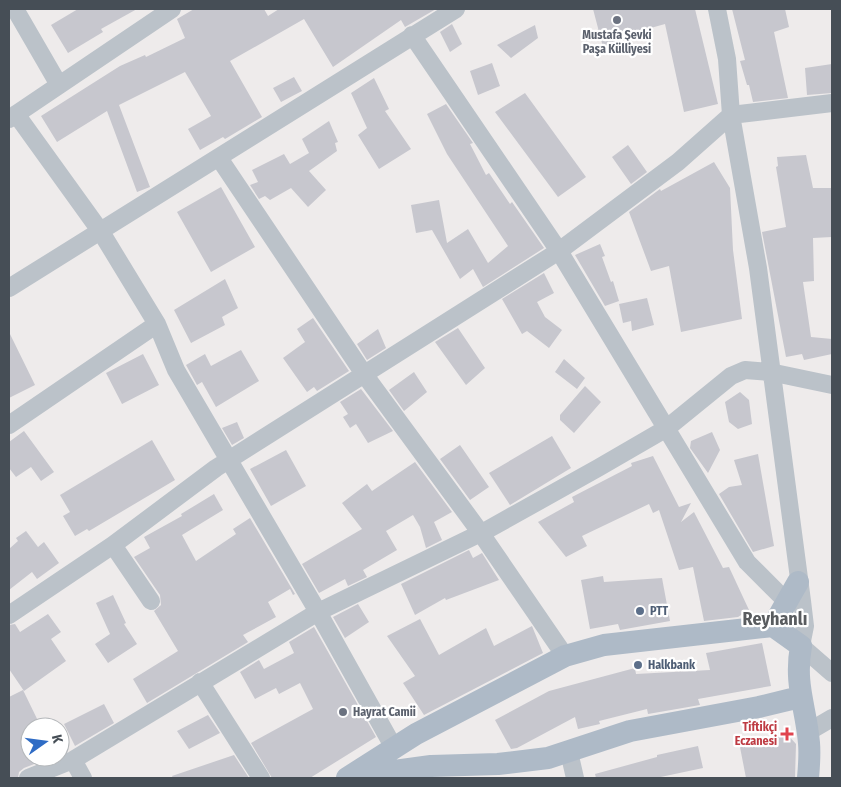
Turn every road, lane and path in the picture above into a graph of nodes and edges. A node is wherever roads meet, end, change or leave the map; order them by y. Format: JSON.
{"nodes":[{"id":1,"x":15,"y":9,"type":"edge"},
{"id":2,"x":172,"y":9,"type":"edge"},
{"id":3,"x":456,"y":9,"type":"edge"},
{"id":4,"x":717,"y":9,"type":"edge"},
{"id":5,"x":412,"y":35,"type":"junction"},
{"id":6,"x":58,"y":85,"type":"junction"},
{"id":7,"x":832,"y":103,"type":"edge"},
{"id":8,"x":732,"y":115,"type":"junction"},
{"id":9,"x":12,"y":116,"type":"edge"},
{"id":10,"x":219,"y":158,"type":"junction"},
{"id":11,"x":101,"y":232,"type":"junction"},
{"id":12,"x":559,"y":251,"type":"junction"},
{"id":13,"x":9,"y":288,"type":"edge"},
{"id":14,"x":157,"y":324,"type":"junction"},
{"id":15,"x":770,"y":372,"type":"junction"},
{"id":16,"x":364,"y":374,"type":"junction"},
{"id":17,"x":832,"y":385,"type":"edge"},
{"id":18,"x":9,"y":425,"type":"edge"},
{"id":19,"x":667,"y":428,"type":"junction"},
{"id":20,"x":228,"y":461,"type":"junction"},
{"id":21,"x":480,"y":532,"type":"junction"},
{"id":22,"x":113,"y":545,"type":"junction"},
{"id":23,"x":798,"y":582,"type":"junction"},
{"id":24,"x":151,"y":601,"type":"dead end"},
{"id":25,"x":786,"y":601,"type":"junction"},
{"id":26,"x":318,"y":612,"type":"junction"},
{"id":27,"x":9,"y":615,"type":"edge"},
{"id":28,"x":773,"y":626,"type":"junction"},
{"id":29,"x":801,"y":646,"type":"junction"},
{"id":30,"x":565,"y":656,"type":"junction"},
{"id":31,"x":832,"y":673,"type":"edge"},
{"id":32,"x":200,"y":682,"type":"junction"},
{"id":33,"x":800,"y":697,"type":"junction"},
{"id":34,"x":832,"y":718,"type":"edge"},
{"id":35,"x":808,"y":732,"type":"junction"},
{"id":36,"x":394,"y":748,"type":"junction"},
{"id":37,"x":569,"y":752,"type":"junction"},
{"id":38,"x":73,"y":760,"type":"junction"},
{"id":39,"x":349,"y":777,"type":"edge"},
{"id":40,"x":28,"y":778,"type":"edge"},
{"id":41,"x":83,"y":778,"type":"edge"},
{"id":42,"x":261,"y":778,"type":"edge"},
{"id":43,"x":575,"y":778,"type":"edge"},
{"id":44,"x":808,"y":778,"type":"edge"}],
"edges":[{"from":1,"to":6,"type":"street"},
{"from":2,"to":6,"type":"street"},
{"from":3,"to":5,"type":"street"},
{"from":4,"to":8,"type":"street"},
{"from":5,"to":10,"type":"street"},
{"from":5,"to":12,"type":"street"},
{"from":6,"to":9,"type":"street"},
{"from":7,"to":8,"type":"street"},
{"from":8,"to":12,"type":"street"},
{"from":8,"to":15,"type":"street"},
{"from":9,"to":11,"type":"street"},
{"from":10,"to":11,"type":"street"},
{"from":10,"to":16,"type":"street"},
{"from":11,"to":13,"type":"street"},
{"from":11,"to":14,"type":"street"},
{"from":12,"to":16,"type":"street"},
{"from":12,"to":19,"type":"street"},
{"from":14,"to":18,"type":"street"},
{"from":14,"to":20,"type":"street"},
{"from":15,"to":17,"type":"street"},
{"from":15,"to":19,"type":"street"},
{"from":15,"to":23,"type":"street"},
{"from":16,"to":20,"type":"street"},
{"from":16,"to":21,"type":"street"},
{"from":19,"to":21,"type":"street"},
{"from":19,"to":25,"type":"street"},
{"from":20,"to":22,"type":"street"},
{"from":20,"to":26,"type":"street"},
{"from":21,"to":26,"type":"street"},
{"from":21,"to":30,"type":"street"},
{"from":22,"to":24,"type":"street"},
{"from":22,"to":27,"type":"street"},
{"from":23,"to":25,"type":"main road"},
{"from":23,"to":29,"type":"street"},
{"from":25,"to":28,"type":"main road"},
{"from":26,"to":32,"type":"street"},
{"from":26,"to":36,"type":"street"},
{"from":28,"to":29,"type":"main road"},
{"from":28,"to":30,"type":"main road"},
{"from":29,"to":31,"type":"street"},
{"from":29,"to":33,"type":"main road"},
{"from":30,"to":36,"type":"main road"},
{"from":32,"to":38,"type":"street"},
{"from":32,"to":42,"type":"street"},
{"from":33,"to":35,"type":"main road"},
{"from":33,"to":37,"type":"main road"},
{"from":34,"to":35,"type":"street"},
{"from":35,"to":44,"type":"main road"},
{"from":36,"to":39,"type":"main road"},
{"from":37,"to":39,"type":"main road"},
{"from":37,"to":43,"type":"street"},
{"from":38,"to":40,"type":"street"},
{"from":38,"to":41,"type":"street"}]}
